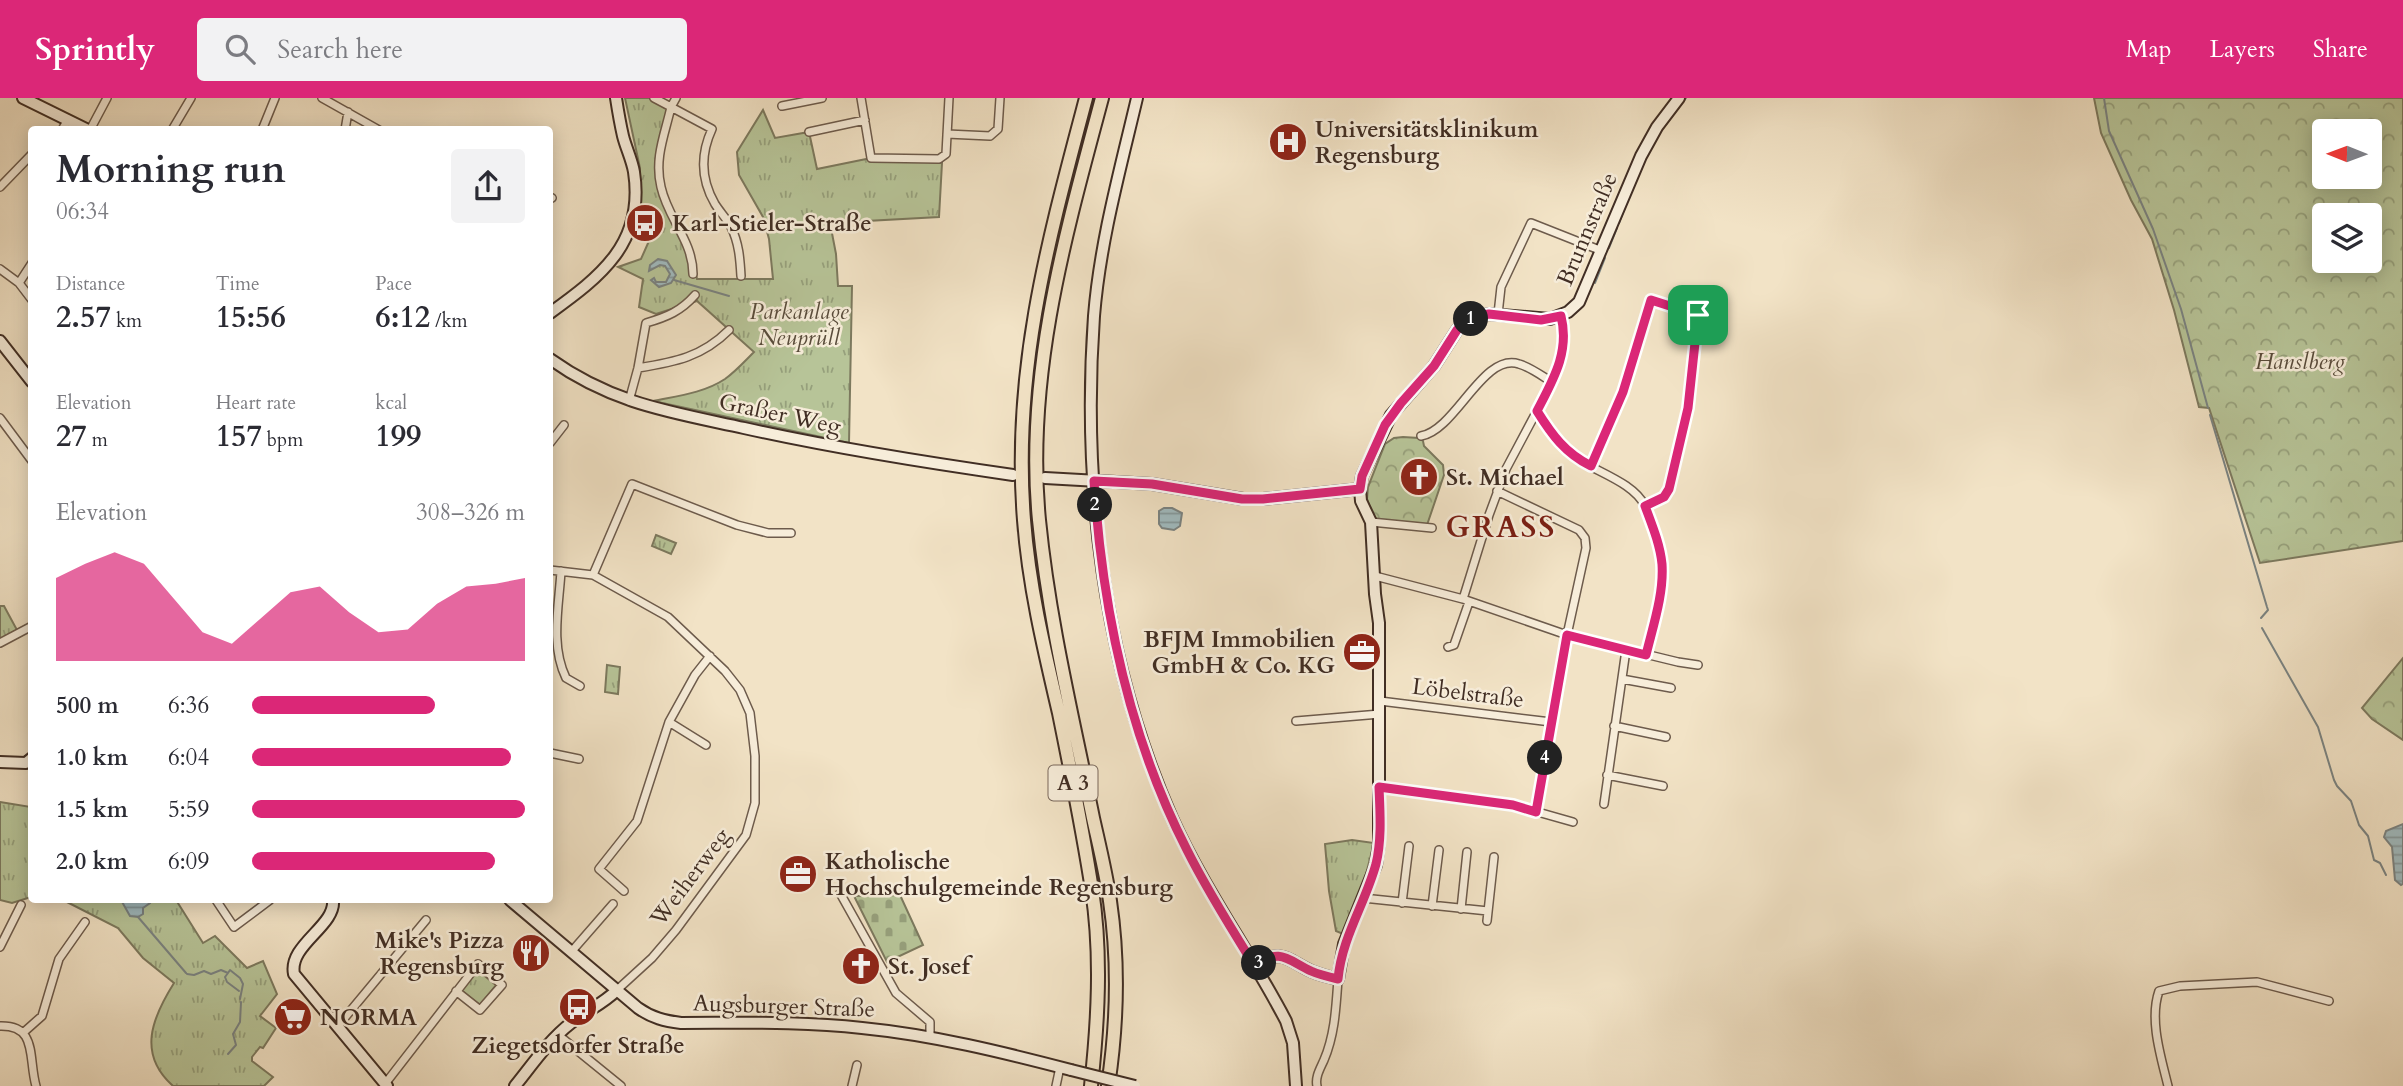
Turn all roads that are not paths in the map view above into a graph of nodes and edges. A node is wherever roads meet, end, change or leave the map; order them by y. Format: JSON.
{"nodes":[{"id":1,"x":23,"y":98,"type":"edge"},
{"id":2,"x":107,"y":98,"type":"edge"},
{"id":3,"x":191,"y":98,"type":"edge"},
{"id":4,"x":275,"y":98,"type":"edge"},
{"id":5,"x":322,"y":98,"type":"edge"},
{"id":6,"x":616,"y":98,"type":"edge"},
{"id":7,"x":654,"y":98,"type":"edge"},
{"id":8,"x":676,"y":98,"type":"edge"},
{"id":9,"x":822,"y":98,"type":"edge"},
{"id":10,"x":861,"y":98,"type":"edge"},
{"id":11,"x":949,"y":98,"type":"edge"},
{"id":12,"x":1000,"y":98,"type":"edge"},
{"id":13,"x":1086,"y":98,"type":"edge"},
{"id":14,"x":1101,"y":98,"type":"edge"},
{"id":15,"x":1137,"y":98,"type":"edge"},
{"id":16,"x":1679,"y":98,"type":"edge"},
{"id":17,"x":782,"y":106,"type":"dead end"},
{"id":18,"x":671,"y":107,"type":"junction"},
{"id":19,"x":348,"y":112,"type":"junction"},
{"id":20,"x":865,"y":120,"type":"junction"},
{"id":21,"x":65,"y":124,"type":"edge"},
{"id":22,"x":91,"y":126,"type":"edge"},
{"id":23,"x":174,"y":126,"type":"edge"},
{"id":24,"x":264,"y":126,"type":"edge"},
{"id":25,"x":346,"y":126,"type":"edge"},
{"id":26,"x":372,"y":126,"type":"edge"},
{"id":27,"x":809,"y":132,"type":"dead end"},
{"id":28,"x":947,"y":134,"type":"junction"},
{"id":29,"x":28,"y":158,"type":"edge"},
{"id":30,"x":0,"y":187,"type":"edge"},
{"id":31,"x":1602,"y":251,"type":"junction"},
{"id":32,"x":0,"y":269,"type":"edge"},
{"id":33,"x":28,"y":269,"type":"edge"},
{"id":34,"x":693,"y":274,"type":"dead end"},
{"id":35,"x":741,"y":276,"type":"dead end"},
{"id":36,"x":19,"y":283,"type":"junction"},
{"id":37,"x":28,"y":295,"type":"edge"},
{"id":38,"x":695,"y":295,"type":"dead end"},
{"id":39,"x":553,"y":311,"type":"edge"},
{"id":40,"x":1498,"y":314,"type":"junction"},
{"id":41,"x":1561,"y":316,"type":"junction"},
{"id":42,"x":729,"y":330,"type":"dead end"},
{"id":43,"x":0,"y":341,"type":"edge"},
{"id":44,"x":553,"y":361,"type":"edge"},
{"id":45,"x":638,"y":368,"type":"junction"},
{"id":46,"x":28,"y":377,"type":"edge"},
{"id":47,"x":1552,"y":382,"type":"junction"},
{"id":48,"x":629,"y":401,"type":"junction"},
{"id":49,"x":1537,"y":411,"type":"junction"},
{"id":50,"x":0,"y":418,"type":"edge"},
{"id":51,"x":564,"y":425,"type":"dead end"},
{"id":52,"x":1421,"y":436,"type":"dead end"},
{"id":53,"x":553,"y":439,"type":"edge"},
{"id":54,"x":28,"y":456,"type":"edge"},
{"id":55,"x":1591,"y":466,"type":"junction"},
{"id":56,"x":1013,"y":475,"type":"dead end"},
{"id":57,"x":1045,"y":478,"type":"dead end"},
{"id":58,"x":1094,"y":481,"type":"junction"},
{"id":59,"x":1360,"y":489,"type":"junction"},
{"id":60,"x":1497,"y":491,"type":"junction"},
{"id":61,"x":1645,"y":506,"type":"junction"},
{"id":62,"x":1371,"y":522,"type":"junction"},
{"id":63,"x":1432,"y":528,"type":"dead end"},
{"id":64,"x":791,"y":533,"type":"dead end"},
{"id":65,"x":553,"y":570,"type":"edge"},
{"id":66,"x":561,"y":571,"type":"junction"},
{"id":67,"x":593,"y":575,"type":"junction"},
{"id":68,"x":1375,"y":576,"type":"junction"},
{"id":69,"x":1466,"y":601,"type":"junction"},
{"id":70,"x":28,"y":628,"type":"edge"},
{"id":71,"x":1567,"y":635,"type":"junction"},
{"id":72,"x":0,"y":643,"type":"edge"},
{"id":73,"x":1448,"y":648,"type":"dead end"},
{"id":74,"x":1626,"y":650,"type":"junction"},
{"id":75,"x":1646,"y":655,"type":"junction"},
{"id":76,"x":710,"y":656,"type":"junction"},
{"id":77,"x":1698,"y":665,"type":"dead end"},
{"id":78,"x":1622,"y":679,"type":"junction"},
{"id":79,"x":580,"y":686,"type":"dead end"},
{"id":80,"x":1671,"y":688,"type":"dead end"},
{"id":81,"x":1380,"y":701,"type":"junction"},
{"id":82,"x":1380,"y":714,"type":"junction"},
{"id":83,"x":1296,"y":721,"type":"dead end"},
{"id":84,"x":669,"y":722,"type":"junction"},
{"id":85,"x":1551,"y":722,"type":"junction"},
{"id":86,"x":1614,"y":726,"type":"junction"},
{"id":87,"x":1666,"y":737,"type":"dead end"},
{"id":88,"x":706,"y":745,"type":"dead end"},
{"id":89,"x":553,"y":754,"type":"edge"},
{"id":90,"x":579,"y":759,"type":"dead end"},
{"id":91,"x":0,"y":762,"type":"edge"},
{"id":92,"x":28,"y":764,"type":"edge"},
{"id":93,"x":1607,"y":775,"type":"junction"},
{"id":94,"x":1663,"y":786,"type":"dead end"},
{"id":95,"x":1379,"y":787,"type":"junction"},
{"id":96,"x":1604,"y":804,"type":"dead end"},
{"id":97,"x":1536,"y":812,"type":"junction"},
{"id":98,"x":1573,"y":822,"type":"dead end"},
{"id":99,"x":1409,"y":846,"type":"dead end"},
{"id":100,"x":1439,"y":850,"type":"dead end"},
{"id":101,"x":1467,"y":852,"type":"dead end"},
{"id":102,"x":1494,"y":858,"type":"dead end"},
{"id":103,"x":624,"y":891,"type":"dead end"},
{"id":104,"x":840,"y":893,"type":"dead end"},
{"id":105,"x":1363,"y":898,"type":"junction"},
{"id":106,"x":218,"y":903,"type":"edge"},
{"id":107,"x":266,"y":903,"type":"edge"},
{"id":108,"x":332,"y":903,"type":"edge"},
{"id":109,"x":514,"y":903,"type":"edge"},
{"id":110,"x":1402,"y":903,"type":"junction"},
{"id":111,"x":612,"y":904,"type":"dead end"},
{"id":112,"x":21,"y":905,"type":"dead end"},
{"id":113,"x":1432,"y":906,"type":"junction"},
{"id":114,"x":1461,"y":909,"type":"junction"},
{"id":115,"x":1488,"y":911,"type":"junction"},
{"id":116,"x":426,"y":920,"type":"dead end"},
{"id":117,"x":1487,"y":921,"type":"dead end"},
{"id":118,"x":85,"y":922,"type":"dead end"},
{"id":119,"x":0,"y":947,"type":"edge"},
{"id":120,"x":572,"y":951,"type":"junction"},
{"id":121,"x":1254,"y":965,"type":"junction"},
{"id":122,"x":1338,"y":979,"type":"junction"},
{"id":123,"x":617,"y":990,"type":"junction"},
{"id":124,"x":456,"y":991,"type":"junction"},
{"id":125,"x":2329,"y":1002,"type":"dead end"},
{"id":126,"x":0,"y":1026,"type":"edge"},
{"id":127,"x":337,"y":1027,"type":"junction"},
{"id":128,"x":24,"y":1032,"type":"junction"},
{"id":129,"x":557,"y":1034,"type":"junction"},
{"id":130,"x":930,"y":1037,"type":"junction"},
{"id":131,"x":857,"y":1065,"type":"dead end"},
{"id":132,"x":1065,"y":1069,"type":"junction"},
{"id":133,"x":609,"y":1083,"type":"edge"},
{"id":134,"x":386,"y":1085,"type":"edge"},
{"id":135,"x":36,"y":1086,"type":"edge"},
{"id":136,"x":515,"y":1086,"type":"edge"},
{"id":137,"x":621,"y":1086,"type":"edge"},
{"id":138,"x":852,"y":1086,"type":"edge"},
{"id":139,"x":1056,"y":1086,"type":"edge"},
{"id":140,"x":1091,"y":1086,"type":"edge"},
{"id":141,"x":1108,"y":1086,"type":"edge"},
{"id":142,"x":1135,"y":1086,"type":"edge"},
{"id":143,"x":1296,"y":1086,"type":"edge"},
{"id":144,"x":1317,"y":1086,"type":"edge"},
{"id":145,"x":2168,"y":1086,"type":"edge"}],
"edges":[{"from":1,"to":21,"type":"street"},
{"from":2,"to":22,"type":"street"},
{"from":3,"to":23,"type":"street"},
{"from":4,"to":24,"type":"street"},
{"from":5,"to":19,"type":"street"},
{"from":6,"to":39,"type":"street"},
{"from":7,"to":18,"type":"street"},
{"from":8,"to":18,"type":"street"},
{"from":9,"to":17,"type":"street"},
{"from":10,"to":20,"type":"street"},
{"from":11,"to":28,"type":"street"},
{"from":12,"to":28,"type":"street"},
{"from":13,"to":140,"type":"highway","number":"A 3"},
{"from":14,"to":141,"type":"highway","number":"A 3"},
{"from":15,"to":58,"type":"street"},
{"from":16,"to":31,"type":"street","name":"Brunnstraße"},
{"from":18,"to":34,"type":"street"},
{"from":18,"to":35,"type":"street"},
{"from":19,"to":25,"type":"street"},
{"from":19,"to":26,"type":"street"},
{"from":20,"to":27,"type":"street"},
{"from":20,"to":28,"type":"street"},
{"from":29,"to":30,"type":"street"},
{"from":31,"to":40,"type":"street"},
{"from":31,"to":41,"type":"street","name":"Brunnstraße"},
{"from":32,"to":36,"type":"street"},
{"from":33,"to":36,"type":"street"},
{"from":36,"to":37,"type":"street"},
{"from":38,"to":45,"type":"street"},
{"from":40,"to":41,"type":"street","name":"Brunnstraße"},
{"from":40,"to":59,"type":"street","name":"Brunnstraße"},
{"from":41,"to":47,"type":"street"},
{"from":42,"to":45,"type":"street"},
{"from":43,"to":46,"type":"street"},
{"from":44,"to":48,"type":"street","name":"Graßer Weg"},
{"from":45,"to":48,"type":"street"},
{"from":47,"to":49,"type":"street"},
{"from":47,"to":52,"type":"street"},
{"from":48,"to":56,"type":"street","name":"Graßer Weg"},
{"from":49,"to":55,"type":"street"},
{"from":49,"to":60,"type":"street"},
{"from":50,"to":54,"type":"street"},
{"from":51,"to":53,"type":"street"},
{"from":55,"to":61,"type":"street"},
{"from":55,"to":61,"type":"street"},
{"from":57,"to":58,"type":"street"},
{"from":58,"to":59,"type":"street"},
{"from":58,"to":121,"type":"street"},
{"from":59,"to":62,"type":"street"},
{"from":60,"to":69,"type":"street"},
{"from":60,"to":71,"type":"street"},
{"from":61,"to":75,"type":"street"},
{"from":62,"to":63,"type":"street"},
{"from":62,"to":68,"type":"street"},
{"from":64,"to":67,"type":"street"},
{"from":65,"to":66,"type":"street"},
{"from":66,"to":67,"type":"street"},
{"from":66,"to":79,"type":"street"},
{"from":67,"to":76,"type":"street","name":"Weiherweg"},
{"from":68,"to":69,"type":"street"},
{"from":68,"to":81,"type":"street"},
{"from":69,"to":71,"type":"street"},
{"from":69,"to":73,"type":"street"},
{"from":70,"to":72,"type":"street"},
{"from":71,"to":74,"type":"street"},
{"from":71,"to":85,"type":"street"},
{"from":74,"to":75,"type":"street"},
{"from":74,"to":78,"type":"street"},
{"from":75,"to":77,"type":"street"},
{"from":76,"to":84,"type":"street"},
{"from":76,"to":123,"type":"street","name":"Weiherweg"},
{"from":78,"to":80,"type":"street"},
{"from":78,"to":86,"type":"street"},
{"from":81,"to":82,"type":"street"},
{"from":81,"to":85,"type":"street","name":"Löbelstraße"},
{"from":82,"to":83,"type":"street"},
{"from":82,"to":95,"type":"street"},
{"from":84,"to":88,"type":"street"},
{"from":84,"to":103,"type":"street"},
{"from":85,"to":97,"type":"street"},
{"from":86,"to":87,"type":"street"},
{"from":86,"to":93,"type":"street"},
{"from":89,"to":90,"type":"street"},
{"from":91,"to":92,"type":"street"},
{"from":93,"to":94,"type":"street"},
{"from":93,"to":96,"type":"street"},
{"from":95,"to":97,"type":"street"},
{"from":95,"to":105,"type":"street"},
{"from":97,"to":98,"type":"street"},
{"from":99,"to":110,"type":"street"},
{"from":100,"to":113,"type":"street"},
{"from":101,"to":114,"type":"street"},
{"from":102,"to":115,"type":"street"},
{"from":104,"to":130,"type":"street"},
{"from":105,"to":110,"type":"street"},
{"from":105,"to":122,"type":"street"},
{"from":106,"to":107,"type":"street"},
{"from":108,"to":127,"type":"street"},
{"from":109,"to":120,"type":"street","name":"Augsburger Straße"},
{"from":110,"to":113,"type":"street"},
{"from":111,"to":120,"type":"street"},
{"from":112,"to":119,"type":"street"},
{"from":113,"to":114,"type":"street"},
{"from":114,"to":115,"type":"street"},
{"from":115,"to":117,"type":"street"},
{"from":116,"to":127,"type":"street"},
{"from":118,"to":128,"type":"street"},
{"from":120,"to":123,"type":"street","name":"Augsburger Straße"},
{"from":121,"to":122,"type":"street"},
{"from":121,"to":143,"type":"street"},
{"from":122,"to":144,"type":"street"},
{"from":123,"to":129,"type":"street"},
{"from":123,"to":130,"type":"street","name":"Augsburger Straße"},
{"from":124,"to":124,"type":"street"},
{"from":124,"to":134,"type":"street"},
{"from":125,"to":145,"type":"street"},
{"from":126,"to":128,"type":"street"},
{"from":127,"to":134,"type":"street"},
{"from":128,"to":135,"type":"street"},
{"from":129,"to":133,"type":"street"},
{"from":129,"to":136,"type":"street"},
{"from":130,"to":132,"type":"street","name":"Augsburger Straße"},
{"from":131,"to":138,"type":"street"},
{"from":132,"to":139,"type":"street"},
{"from":132,"to":142,"type":"street","name":"Augsburger Straße","bridge":true},
{"from":133,"to":137,"type":"street"}]}
